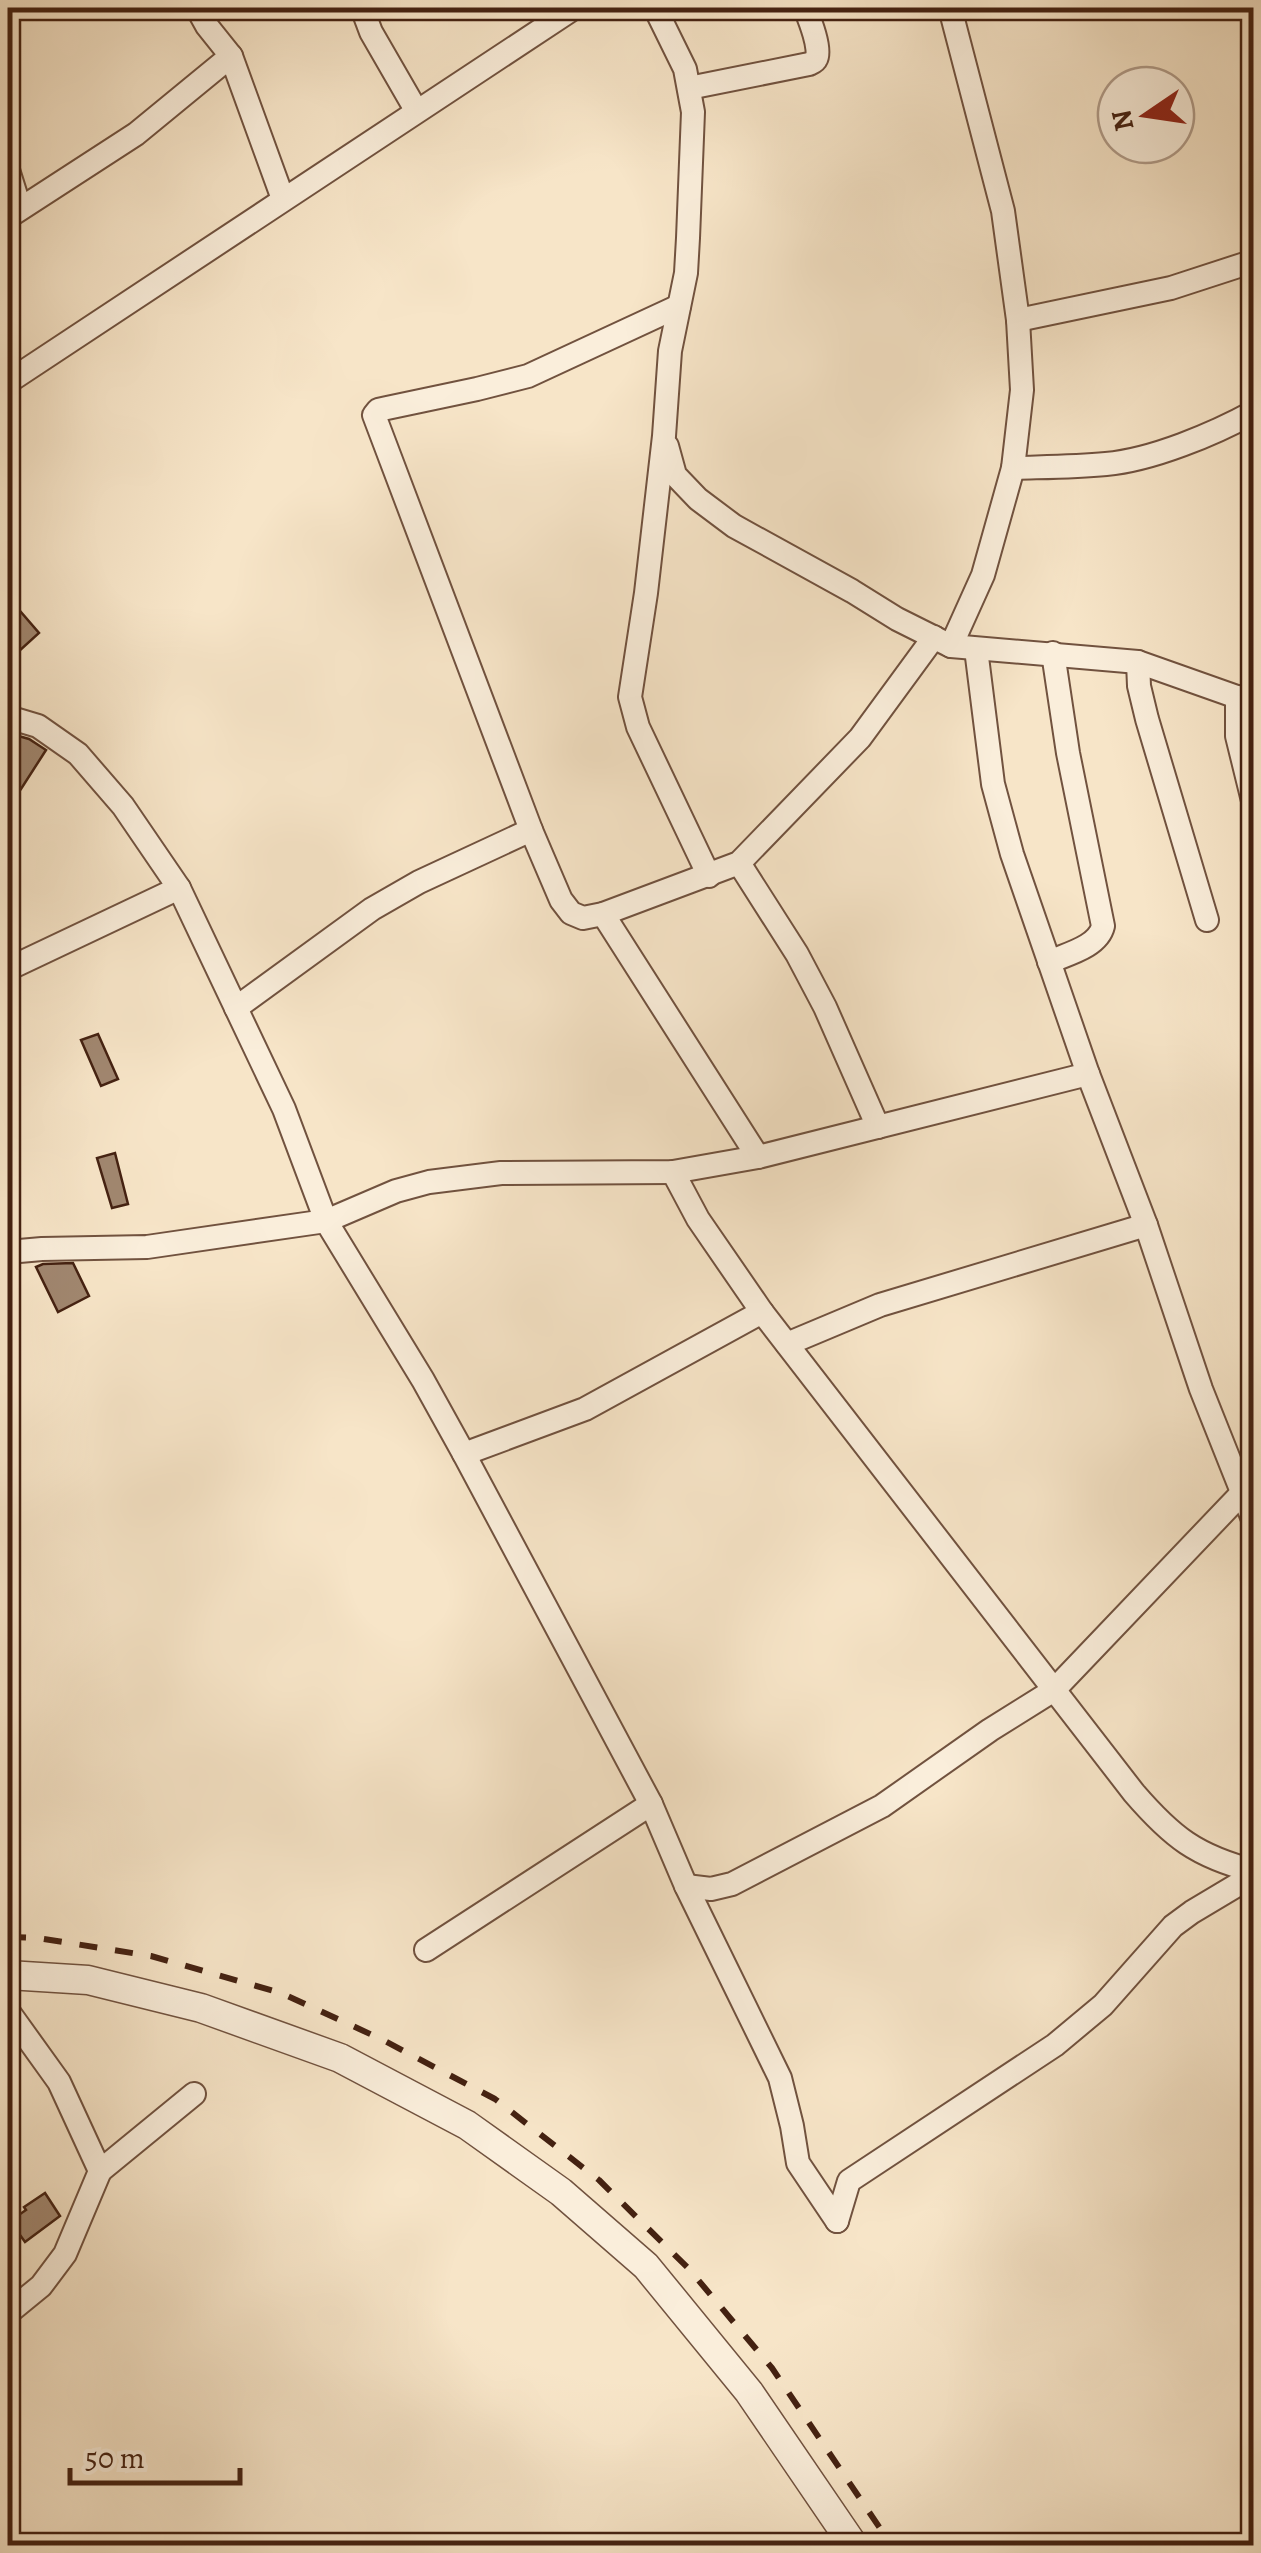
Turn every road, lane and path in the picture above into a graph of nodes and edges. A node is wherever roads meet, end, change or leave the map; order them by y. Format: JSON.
{"nodes":[{"id":1,"x":197,"y":8,"type":"edge"},
{"id":2,"x":362,"y":8,"type":"edge"},
{"id":3,"x":574,"y":8,"type":"edge"},
{"id":4,"x":655,"y":8,"type":"edge"},
{"id":5,"x":805,"y":8,"type":"edge"},
{"id":6,"x":950,"y":8,"type":"edge"},
{"id":7,"x":231,"y":56,"type":"junction"},
{"id":8,"x":689,"y":88,"type":"junction"},
{"id":9,"x":416,"y":110,"type":"junction"},
{"id":10,"x":8,"y":170,"type":"edge"},
{"id":11,"x":283,"y":199,"type":"junction"},
{"id":12,"x":14,"y":213,"type":"edge"},
{"id":13,"x":1254,"y":261,"type":"edge"},
{"id":14,"x":679,"y":306,"type":"junction"},
{"id":15,"x":1018,"y":320,"type":"junction"},
{"id":16,"x":8,"y":382,"type":"edge"},
{"id":17,"x":1254,"y":412,"type":"edge"},
{"id":18,"x":664,"y":436,"type":"junction"},
{"id":19,"x":1012,"y":468,"type":"junction"},
{"id":20,"x":942,"y":642,"type":"junction"},
{"id":21,"x":976,"y":650,"type":"junction"},
{"id":22,"x":1053,"y":653,"type":"junction"},
{"id":23,"x":1138,"y":662,"type":"junction"},
{"id":24,"x":1246,"y":699,"type":"edge"},
{"id":25,"x":8,"y":717,"type":"edge"},
{"id":26,"x":1254,"y":806,"type":"edge"},
{"id":27,"x":531,"y":830,"type":"junction"},
{"id":28,"x":740,"y":863,"type":"junction"},
{"id":29,"x":709,"y":876,"type":"junction"},
{"id":30,"x":178,"y":888,"type":"junction"},
{"id":31,"x":603,"y":914,"type":"junction"},
{"id":32,"x":1207,"y":920,"type":"dead end"},
{"id":33,"x":1049,"y":962,"type":"junction"},
{"id":34,"x":8,"y":970,"type":"edge"},
{"id":35,"x":236,"y":1008,"type":"junction"},
{"id":36,"x":1088,"y":1074,"type":"junction"},
{"id":37,"x":878,"y":1127,"type":"junction"},
{"id":38,"x":758,"y":1156,"type":"junction"},
{"id":39,"x":673,"y":1172,"type":"junction"},
{"id":40,"x":326,"y":1221,"type":"junction"},
{"id":41,"x":1146,"y":1225,"type":"junction"},
{"id":42,"x":8,"y":1252,"type":"edge"},
{"id":43,"x":762,"y":1312,"type":"junction"},
{"id":44,"x":787,"y":1344,"type":"junction"},
{"id":45,"x":464,"y":1454,"type":"junction"},
{"id":46,"x":1248,"y":1490,"type":"edge"},
{"id":47,"x":1254,"y":1522,"type":"edge"},
{"id":48,"x":1054,"y":1690,"type":"junction"},
{"id":49,"x":651,"y":1804,"type":"junction"},
{"id":50,"x":1254,"y":1873,"type":"edge"},
{"id":51,"x":686,"y":1886,"type":"junction"},
{"id":52,"x":426,"y":1950,"type":"dead end"},
{"id":53,"x":8,"y":1974,"type":"edge"},
{"id":54,"x":8,"y":2012,"type":"edge"},
{"id":55,"x":194,"y":2094,"type":"dead end"},
{"id":56,"x":100,"y":2171,"type":"junction"},
{"id":57,"x":8,"y":2313,"type":"edge"},
{"id":58,"x":854,"y":2546,"type":"edge"}],
"edges":[{"from":1,"to":7,"type":"street"},
{"from":2,"to":9,"type":"street"},
{"from":3,"to":9,"type":"street"},
{"from":4,"to":8,"type":"street"},
{"from":5,"to":8,"type":"street"},
{"from":6,"to":15,"type":"street"},
{"from":7,"to":11,"type":"street"},
{"from":7,"to":12,"type":"street"},
{"from":8,"to":14,"type":"street"},
{"from":9,"to":11,"type":"street"},
{"from":10,"to":12,"type":"street"},
{"from":11,"to":16,"type":"street"},
{"from":13,"to":15,"type":"street"},
{"from":14,"to":18,"type":"street"},
{"from":14,"to":27,"type":"street"},
{"from":15,"to":19,"type":"street"},
{"from":17,"to":19,"type":"street"},
{"from":18,"to":20,"type":"street"},
{"from":18,"to":29,"type":"street"},
{"from":19,"to":20,"type":"street"},
{"from":20,"to":21,"type":"street"},
{"from":20,"to":28,"type":"street"},
{"from":21,"to":22,"type":"street"},
{"from":21,"to":33,"type":"street"},
{"from":22,"to":23,"type":"street"},
{"from":22,"to":33,"type":"street"},
{"from":23,"to":24,"type":"street"},
{"from":23,"to":32,"type":"street"},
{"from":24,"to":26,"type":"street"},
{"from":25,"to":30,"type":"street"},
{"from":27,"to":31,"type":"street"},
{"from":27,"to":35,"type":"street"},
{"from":28,"to":29,"type":"street"},
{"from":28,"to":37,"type":"street"},
{"from":29,"to":31,"type":"street"},
{"from":30,"to":34,"type":"street"},
{"from":30,"to":35,"type":"street"},
{"from":31,"to":38,"type":"street"},
{"from":33,"to":36,"type":"street"},
{"from":35,"to":40,"type":"street"},
{"from":36,"to":37,"type":"street"},
{"from":36,"to":41,"type":"street"},
{"from":37,"to":38,"type":"street"},
{"from":38,"to":39,"type":"street"},
{"from":39,"to":40,"type":"street"},
{"from":39,"to":43,"type":"street"},
{"from":40,"to":42,"type":"street"},
{"from":40,"to":45,"type":"street"},
{"from":41,"to":44,"type":"street"},
{"from":41,"to":46,"type":"street"},
{"from":43,"to":44,"type":"street"},
{"from":43,"to":45,"type":"street"},
{"from":44,"to":48,"type":"street"},
{"from":45,"to":49,"type":"street"},
{"from":46,"to":47,"type":"street"},
{"from":46,"to":48,"type":"street"},
{"from":48,"to":50,"type":"street"},
{"from":48,"to":51,"type":"street"},
{"from":49,"to":51,"type":"street"},
{"from":49,"to":52,"type":"street"},
{"from":50,"to":51,"type":"street"},
{"from":53,"to":58,"type":"street"},
{"from":54,"to":56,"type":"street"},
{"from":55,"to":56,"type":"street"},
{"from":56,"to":57,"type":"street"}]}
